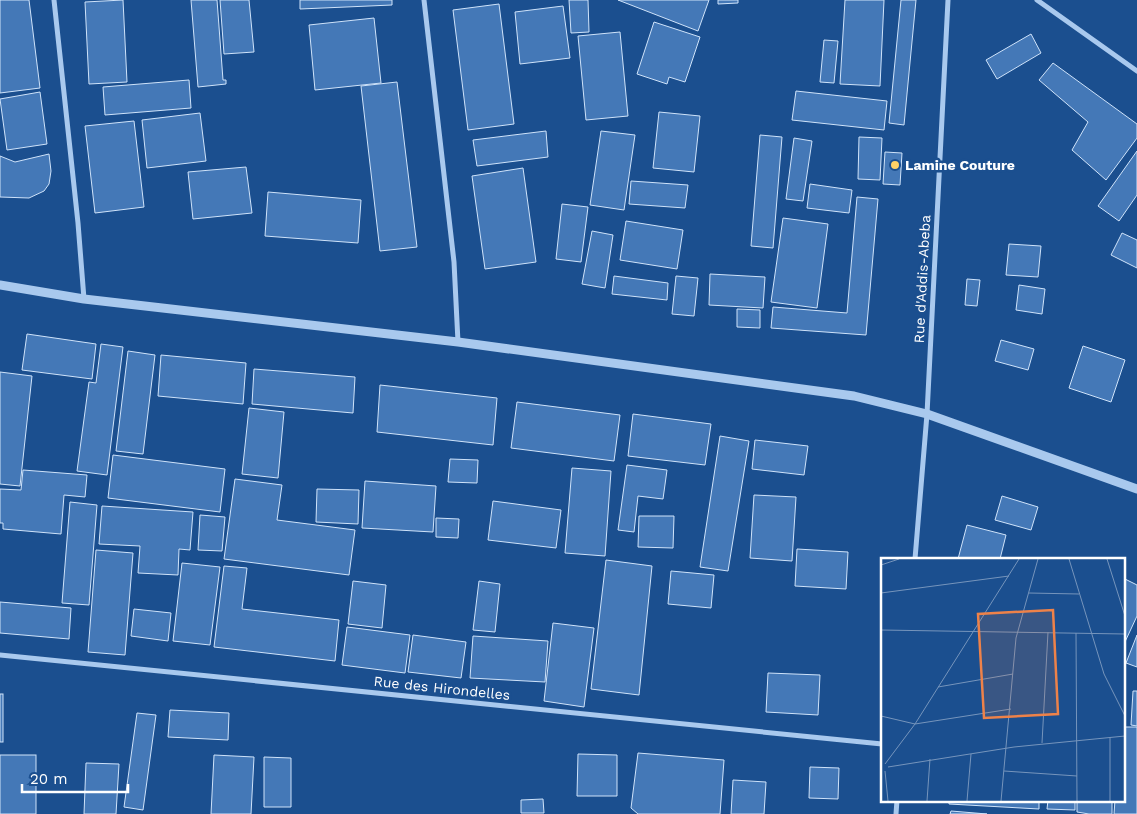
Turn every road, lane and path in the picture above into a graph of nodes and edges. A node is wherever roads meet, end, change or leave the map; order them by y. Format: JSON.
{"nodes":[{"id":1,"x":54,"y":0,"type":"edge"},
{"id":2,"x":424,"y":0,"type":"edge"},
{"id":3,"x":948,"y":0,"type":"edge"},
{"id":4,"x":1037,"y":0,"type":"edge"},
{"id":5,"x":1137,"y":71,"type":"edge"},
{"id":6,"x":0,"y":286,"type":"edge"},
{"id":7,"x":84,"y":298,"type":"junction"},
{"id":8,"x":458,"y":342,"type":"junction"},
{"id":9,"x":927,"y":414,"type":"junction"},
{"id":10,"x":1137,"y":489,"type":"edge"},
{"id":11,"x":915,"y":558,"type":"edge"},
{"id":12,"x":0,"y":655,"type":"edge"},
{"id":13,"x":881,"y":744,"type":"edge"}],
"edges":[{"from":1,"to":7,"type":"street"},
{"from":2,"to":8,"type":"street"},
{"from":3,"to":9,"type":"street","name":"Rue d'Addis-Abeba"},
{"from":4,"to":5,"type":"street"},
{"from":6,"to":7,"type":"street"},
{"from":7,"to":8,"type":"street"},
{"from":8,"to":9,"type":"street"},
{"from":9,"to":10,"type":"street"},
{"from":9,"to":11,"type":"street","name":"Rue d'Addis-Abeba"},
{"from":12,"to":13,"type":"street","name":"Rue des Hirondelles"}]}
